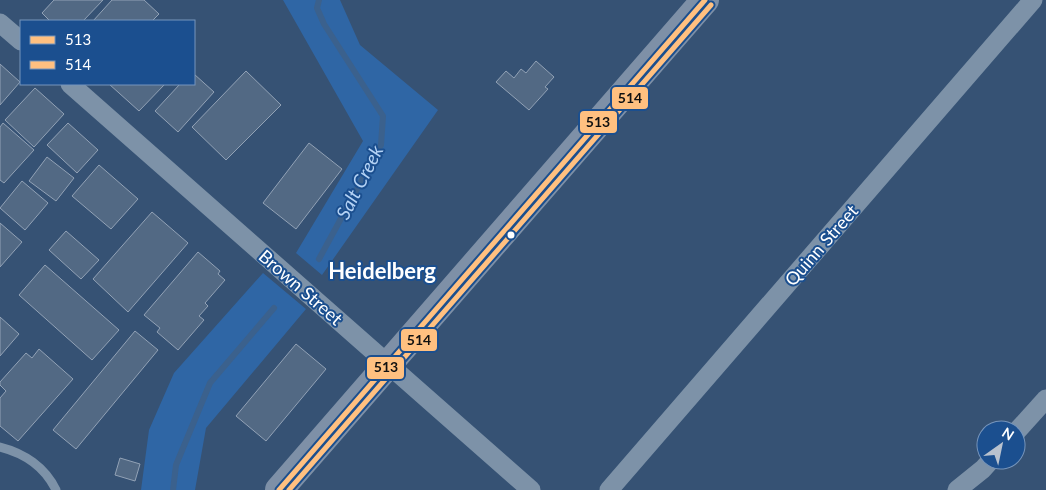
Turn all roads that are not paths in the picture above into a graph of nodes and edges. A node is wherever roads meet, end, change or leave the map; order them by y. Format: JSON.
{"nodes":[{"id":1,"x":705,"y":0,"type":"edge"},
{"id":2,"x":1033,"y":0,"type":"edge"},
{"id":3,"x":0,"y":23,"type":"edge"},
{"id":4,"x":20,"y":40,"type":"edge"},
{"id":5,"x":71,"y":85,"type":"edge"},
{"id":6,"x":389,"y":364,"type":"junction"},
{"id":7,"x":1046,"y":399,"type":"edge"},
{"id":8,"x":1026,"y":421,"type":"edge"},
{"id":9,"x":0,"y":447,"type":"edge"},
{"id":10,"x":981,"y":470,"type":"edge"},
{"id":11,"x":56,"y":490,"type":"edge"},
{"id":12,"x":279,"y":490,"type":"edge"},
{"id":13,"x":531,"y":490,"type":"edge"},
{"id":14,"x":610,"y":490,"type":"edge"},
{"id":15,"x":957,"y":490,"type":"edge"}],
"edges":[{"from":1,"to":6,"type":"highway"},
{"from":2,"to":14,"type":"street","name":"Quinn Street"},
{"from":3,"to":4,"type":"street"},
{"from":5,"to":6,"type":"street","name":"Brown Street"},
{"from":6,"to":12,"type":"highway"},
{"from":6,"to":13,"type":"street","name":"Brown Street"},
{"from":7,"to":8,"type":"street"},
{"from":9,"to":11,"type":"lane"},
{"from":10,"to":15,"type":"street"}]}
